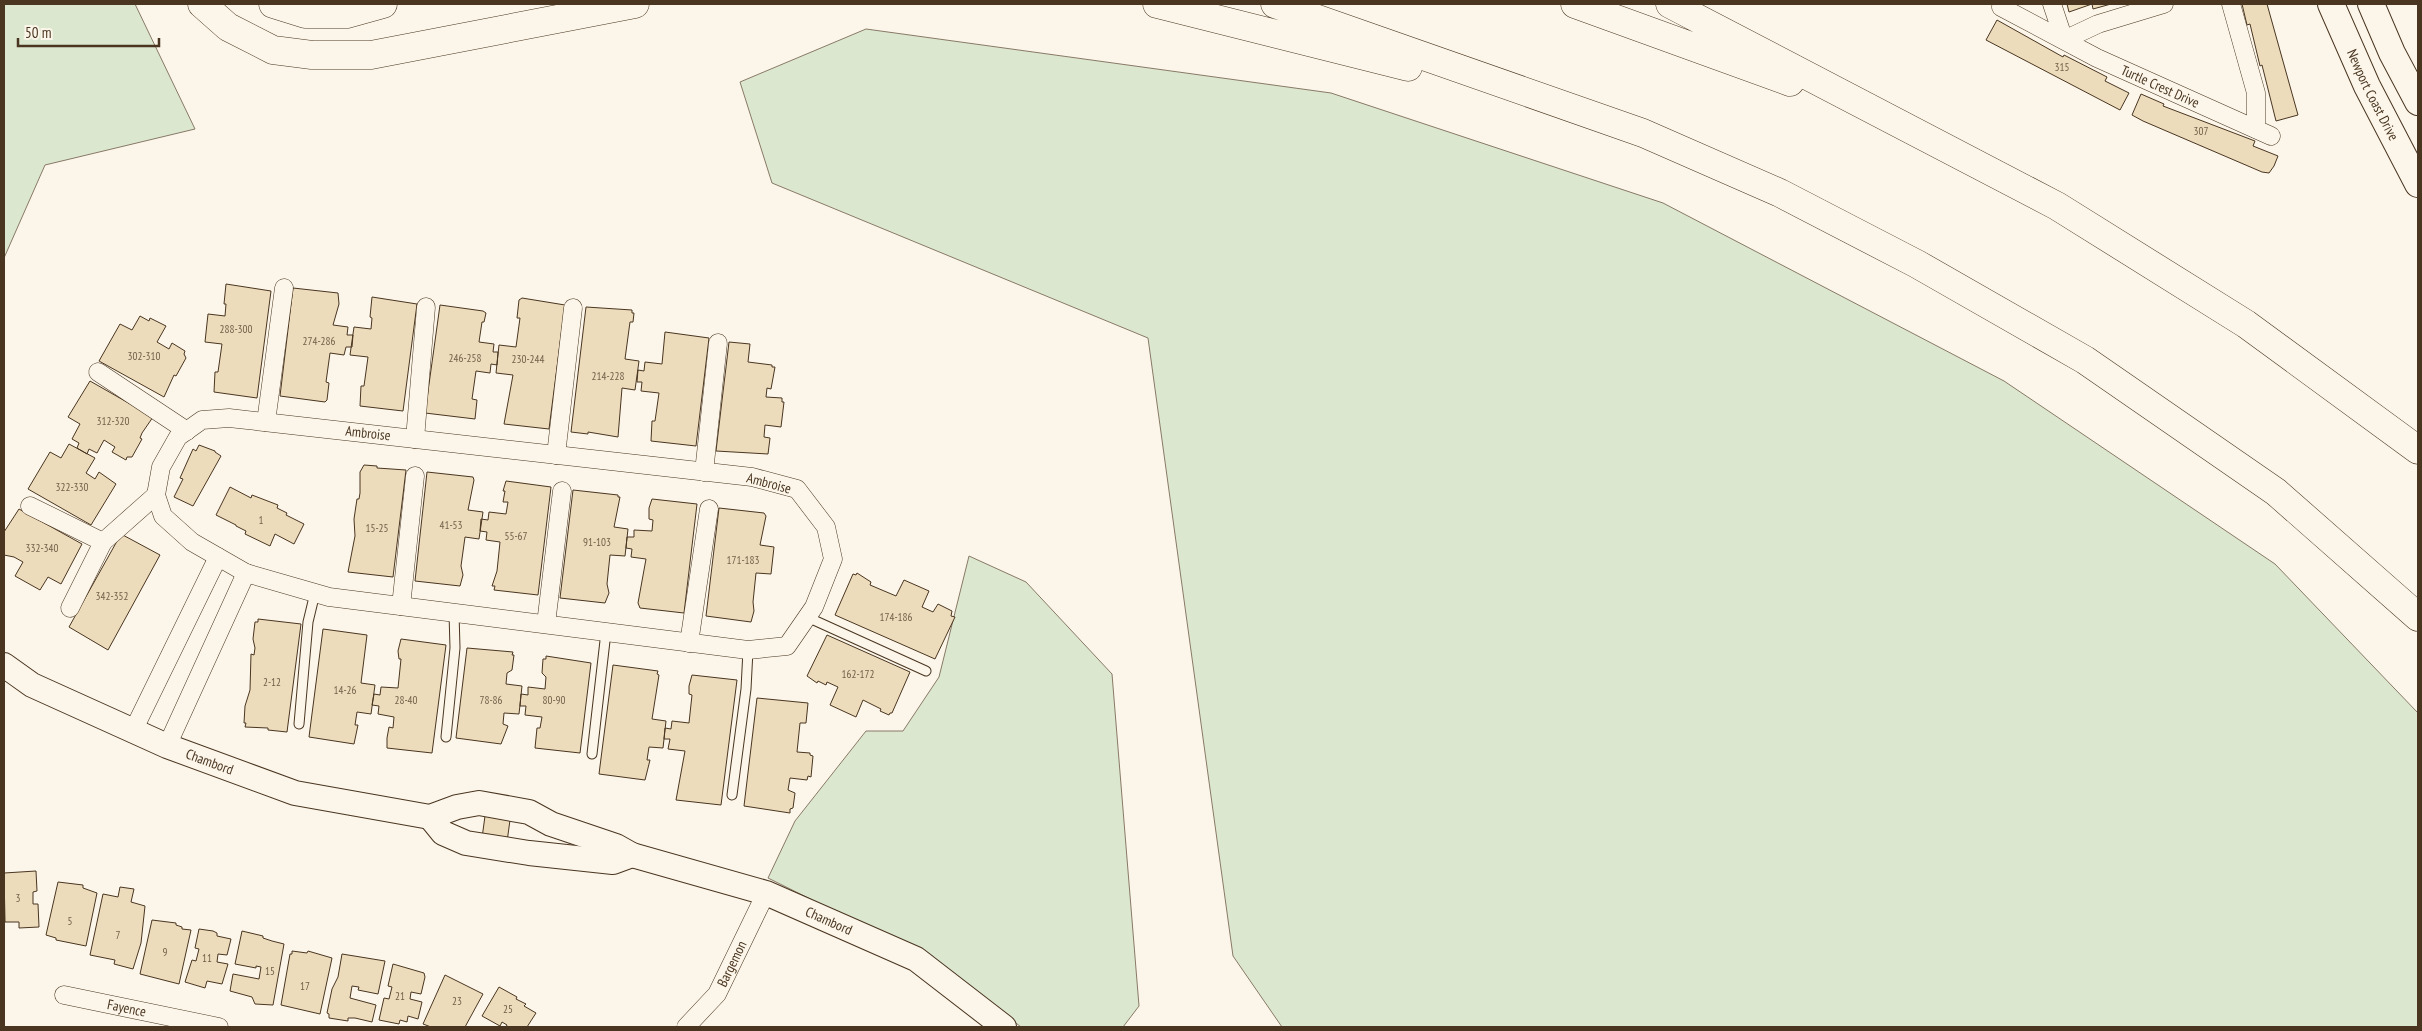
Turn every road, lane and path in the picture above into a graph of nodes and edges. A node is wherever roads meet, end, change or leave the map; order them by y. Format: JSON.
{"nodes":[{"id":1,"x":202,"y":4,"type":"edge"},
{"id":2,"x":274,"y":4,"type":"edge"},
{"id":3,"x":383,"y":4,"type":"edge"},
{"id":4,"x":635,"y":4,"type":"edge"},
{"id":5,"x":1157,"y":4,"type":"edge"},
{"id":6,"x":1274,"y":4,"type":"edge"},
{"id":7,"x":1575,"y":4,"type":"edge"},
{"id":8,"x":1670,"y":4,"type":"edge"},
{"id":9,"x":2052,"y":4,"type":"edge"},
{"id":10,"x":2164,"y":4,"type":"edge"},
{"id":11,"x":2231,"y":4,"type":"edge"},
{"id":12,"x":2331,"y":4,"type":"edge"},
{"id":13,"x":2371,"y":4,"type":"edge"},
{"id":14,"x":2001,"y":7,"type":"dead end"},
{"id":15,"x":2064,"y":40,"type":"junction"},
{"id":16,"x":2418,"y":102,"type":"edge"},
{"id":17,"x":1589,"y":113,"type":"junction"},
{"id":18,"x":1897,"y":122,"type":"junction"},
{"id":19,"x":2418,"y":184,"type":"edge"},
{"id":20,"x":284,"y":288,"type":"dead end"},
{"id":21,"x":426,"y":308,"type":"dead end"},
{"id":22,"x":573,"y":308,"type":"dead end"},
{"id":23,"x":718,"y":343,"type":"dead end"},
{"id":24,"x":98,"y":372,"type":"dead end"},
{"id":25,"x":266,"y":422,"type":"junction"},
{"id":26,"x":186,"y":431,"type":"junction"},
{"id":27,"x":414,"y":439,"type":"junction"},
{"id":28,"x":2418,"y":450,"type":"edge"},
{"id":29,"x":556,"y":455,"type":"junction"},
{"id":30,"x":704,"y":472,"type":"junction"},
{"id":31,"x":415,"y":476,"type":"dead end"},
{"id":32,"x":562,"y":491,"type":"dead end"},
{"id":33,"x":156,"y":495,"type":"junction"},
{"id":34,"x":30,"y":506,"type":"dead end"},
{"id":35,"x":709,"y":509,"type":"dead end"},
{"id":36,"x":103,"y":542,"type":"junction"},
{"id":37,"x":218,"y":557,"type":"junction"},
{"id":38,"x":246,"y":573,"type":"junction"},
{"id":39,"x":315,"y":592,"type":"junction"},
{"id":40,"x":402,"y":606,"type":"junction"},
{"id":41,"x":70,"y":608,"type":"dead end"},
{"id":42,"x":454,"y":612,"type":"junction"},
{"id":43,"x":807,"y":617,"type":"junction"},
{"id":44,"x":2418,"y":617,"type":"edge"},
{"id":45,"x":546,"y":624,"type":"junction"},
{"id":46,"x":606,"y":632,"type":"junction"},
{"id":47,"x":689,"y":642,"type":"junction"},
{"id":48,"x":748,"y":650,"type":"junction"},
{"id":49,"x":4,"y":665,"type":"edge"},
{"id":50,"x":926,"y":671,"type":"dead end"},
{"id":51,"x":300,"y":724,"type":"dead end"},
{"id":52,"x":133,"y":731,"type":"junction"},
{"id":53,"x":446,"y":737,"type":"dead end"},
{"id":54,"x":167,"y":746,"type":"junction"},
{"id":55,"x":592,"y":754,"type":"dead end"},
{"id":56,"x":732,"y":795,"type":"dead end"},
{"id":57,"x":534,"y":815,"type":"junction"},
{"id":58,"x":437,"y":825,"type":"junction"},
{"id":59,"x":529,"y":853,"type":"junction"},
{"id":60,"x":632,"y":855,"type":"junction"},
{"id":61,"x":766,"y":893,"type":"junction"},
{"id":62,"x":64,"y":995,"type":"dead end"},
{"id":63,"x":218,"y":1027,"type":"edge"},
{"id":64,"x":686,"y":1027,"type":"edge"},
{"id":65,"x":1004,"y":1027,"type":"edge"}],
"edges":[{"from":1,"to":4,"type":"highway"},
{"from":2,"to":3,"type":"highway"},
{"from":5,"to":17,"type":"highway"},
{"from":6,"to":17,"type":"highway"},
{"from":7,"to":18,"type":"highway"},
{"from":8,"to":18,"type":"highway"},
{"from":9,"to":15,"type":"street"},
{"from":10,"to":15,"type":"street"},
{"from":11,"to":15,"type":"street","name":"Turtle Crest Drive"},
{"from":12,"to":19,"type":"main road","name":"Newport Coast Drive"},
{"from":13,"to":16,"type":"main road"},
{"from":14,"to":15,"type":"street","name":"Turtle Crest Drive"},
{"from":17,"to":44,"type":"highway"},
{"from":18,"to":28,"type":"highway"},
{"from":20,"to":25,"type":"street"},
{"from":21,"to":27,"type":"street"},
{"from":22,"to":29,"type":"street"},
{"from":23,"to":30,"type":"street"},
{"from":24,"to":26,"type":"street"},
{"from":25,"to":26,"type":"street","name":"Ambroise"},
{"from":25,"to":27,"type":"street","name":"Ambroise"},
{"from":26,"to":33,"type":"street","name":"Ambroise"},
{"from":27,"to":29,"type":"street","name":"Ambroise"},
{"from":29,"to":30,"type":"street","name":"Ambroise"},
{"from":30,"to":43,"type":"street","name":"Ambroise"},
{"from":31,"to":40,"type":"street"},
{"from":32,"to":45,"type":"street"},
{"from":33,"to":36,"type":"street"},
{"from":33,"to":37,"type":"street","name":"Ambroise"},
{"from":34,"to":36,"type":"street"},
{"from":35,"to":47,"type":"street"},
{"from":36,"to":41,"type":"street"},
{"from":37,"to":38,"type":"street","name":"Ambroise"},
{"from":37,"to":52,"type":"street"},
{"from":38,"to":39,"type":"street","name":"Ambroise"},
{"from":38,"to":54,"type":"street"},
{"from":39,"to":40,"type":"street","name":"Ambroise"},
{"from":39,"to":51,"type":"lane"},
{"from":40,"to":42,"type":"street","name":"Ambroise"},
{"from":42,"to":45,"type":"street","name":"Ambroise"},
{"from":42,"to":53,"type":"lane"},
{"from":43,"to":48,"type":"street","name":"Ambroise"},
{"from":43,"to":50,"type":"lane"},
{"from":45,"to":46,"type":"street","name":"Ambroise"},
{"from":46,"to":47,"type":"street","name":"Ambroise"},
{"from":46,"to":55,"type":"lane"},
{"from":47,"to":48,"type":"street","name":"Ambroise"},
{"from":48,"to":56,"type":"lane"},
{"from":49,"to":52,"type":"street","name":"Chambord"},
{"from":52,"to":54,"type":"street","name":"Chambord"},
{"from":54,"to":58,"type":"street","name":"Chambord"},
{"from":57,"to":58,"type":"street","name":"Chambord"},
{"from":57,"to":59,"type":"street"},
{"from":57,"to":60,"type":"street","name":"Chambord"},
{"from":58,"to":59,"type":"street","name":"Chambord"},
{"from":59,"to":60,"type":"street","name":"Chambord"},
{"from":60,"to":61,"type":"street","name":"Chambord"},
{"from":61,"to":64,"type":"street","name":"Bargemon"},
{"from":61,"to":65,"type":"street","name":"Chambord"},
{"from":62,"to":63,"type":"street","name":"Fayence"}]}
